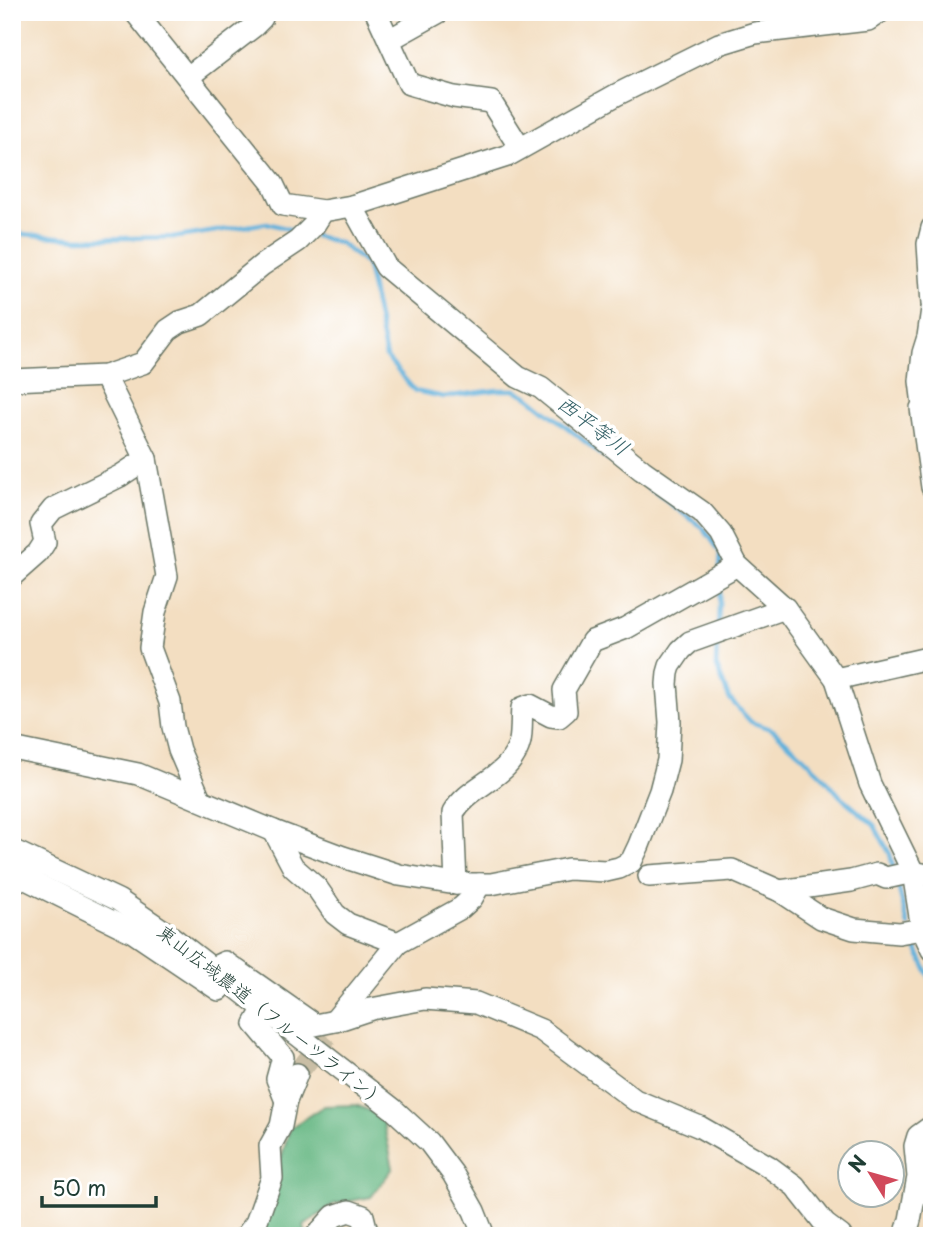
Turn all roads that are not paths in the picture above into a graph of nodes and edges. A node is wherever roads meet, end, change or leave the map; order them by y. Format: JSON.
{"nodes":[{"id":1,"x":135,"y":12,"type":"edge"},
{"id":2,"x":264,"y":12,"type":"edge"},
{"id":3,"x":376,"y":12,"type":"edge"},
{"id":4,"x":439,"y":12,"type":"edge"},
{"id":5,"x":880,"y":12,"type":"edge"},
{"id":6,"x":389,"y":40,"type":"junction"},
{"id":7,"x":188,"y":77,"type":"junction"},
{"id":8,"x":520,"y":148,"type":"junction"},
{"id":9,"x":352,"y":206,"type":"junction"},
{"id":10,"x":318,"y":218,"type":"junction"},
{"id":11,"x":932,"y":228,"type":"edge"},
{"id":12,"x":932,"y":307,"type":"edge"},
{"id":13,"x":105,"y":376,"type":"junction"},
{"id":14,"x":12,"y":380,"type":"edge"},
{"id":15,"x":146,"y":459,"type":"junction"},
{"id":16,"x":932,"y":487,"type":"edge"},
{"id":17,"x":734,"y":566,"type":"junction"},
{"id":18,"x":12,"y":576,"type":"edge"},
{"id":19,"x":785,"y":608,"type":"junction"},
{"id":20,"x":932,"y":657,"type":"edge"},
{"id":21,"x":836,"y":680,"type":"junction"},
{"id":22,"x":12,"y":748,"type":"edge"},
{"id":23,"x":200,"y":799,"type":"junction"},
{"id":24,"x":274,"y":831,"type":"junction"},
{"id":25,"x":12,"y":850,"type":"edge"},
{"id":26,"x":12,"y":872,"type":"edge"},
{"id":27,"x":919,"y":874,"type":"edge"},
{"id":28,"x":649,"y":876,"type":"dead end"},
{"id":29,"x":456,"y":884,"type":"junction"},
{"id":30,"x":480,"y":884,"type":"junction"},
{"id":31,"x":780,"y":891,"type":"junction"},
{"id":32,"x":921,"y":929,"type":"junction"},
{"id":33,"x":398,"y":943,"type":"junction"},
{"id":34,"x":932,"y":950,"type":"edge"},
{"id":35,"x":220,"y":973,"type":"junction"},
{"id":36,"x":264,"y":1008,"type":"junction"},
{"id":37,"x":331,"y":1028,"type":"junction"},
{"id":38,"x":297,"y":1073,"type":"tunnel mouth"},
{"id":39,"x":286,"y":1101,"type":"junction"},
{"id":40,"x":932,"y":1126,"type":"edge"},
{"id":41,"x":835,"y":1235,"type":"edge"},
{"id":42,"x":246,"y":1236,"type":"edge"},
{"id":43,"x":316,"y":1236,"type":"edge"},
{"id":44,"x":368,"y":1236,"type":"edge"},
{"id":45,"x":484,"y":1236,"type":"edge"},
{"id":46,"x":905,"y":1236,"type":"edge"}],
"edges":[{"from":1,"to":7,"type":"street"},
{"from":2,"to":7,"type":"street"},
{"from":3,"to":6,"type":"street"},
{"from":4,"to":6,"type":"street"},
{"from":5,"to":8,"type":"street"},
{"from":6,"to":8,"type":"street"},
{"from":7,"to":10,"type":"street"},
{"from":8,"to":9,"type":"street"},
{"from":9,"to":10,"type":"street"},
{"from":9,"to":17,"type":"street"},
{"from":10,"to":13,"type":"street"},
{"from":11,"to":12,"type":"street"},
{"from":12,"to":16,"type":"street"},
{"from":13,"to":14,"type":"street"},
{"from":13,"to":15,"type":"street"},
{"from":15,"to":18,"type":"street"},
{"from":15,"to":23,"type":"street"},
{"from":17,"to":19,"type":"street"},
{"from":17,"to":29,"type":"street"},
{"from":19,"to":21,"type":"street"},
{"from":19,"to":30,"type":"street"},
{"from":20,"to":21,"type":"street"},
{"from":21,"to":27,"type":"street"},
{"from":22,"to":23,"type":"street"},
{"from":23,"to":24,"type":"street"},
{"from":24,"to":29,"type":"street"},
{"from":24,"to":33,"type":"street"},
{"from":25,"to":35,"type":"street","name":"東山広域農道（フルーツライン）"},
{"from":26,"to":35,"type":"street"},
{"from":27,"to":31,"type":"street"},
{"from":27,"to":32,"type":"street"},
{"from":28,"to":31,"type":"street"},
{"from":29,"to":30,"type":"street"},
{"from":30,"to":33,"type":"street"},
{"from":31,"to":32,"type":"street"},
{"from":32,"to":34,"type":"street"},
{"from":33,"to":37,"type":"street"},
{"from":35,"to":36,"type":"street","name":"東山広域農道（フルーツライン）"},
{"from":35,"to":37,"type":"street"},
{"from":36,"to":39,"type":"street"},
{"from":36,"to":45,"type":"street","name":"東山広域農道（フルーツライン）"},
{"from":37,"to":41,"type":"street"},
{"from":38,"to":39,"type":"street"},
{"from":39,"to":42,"type":"street"},
{"from":40,"to":46,"type":"street"},
{"from":43,"to":44,"type":"street"}]}
